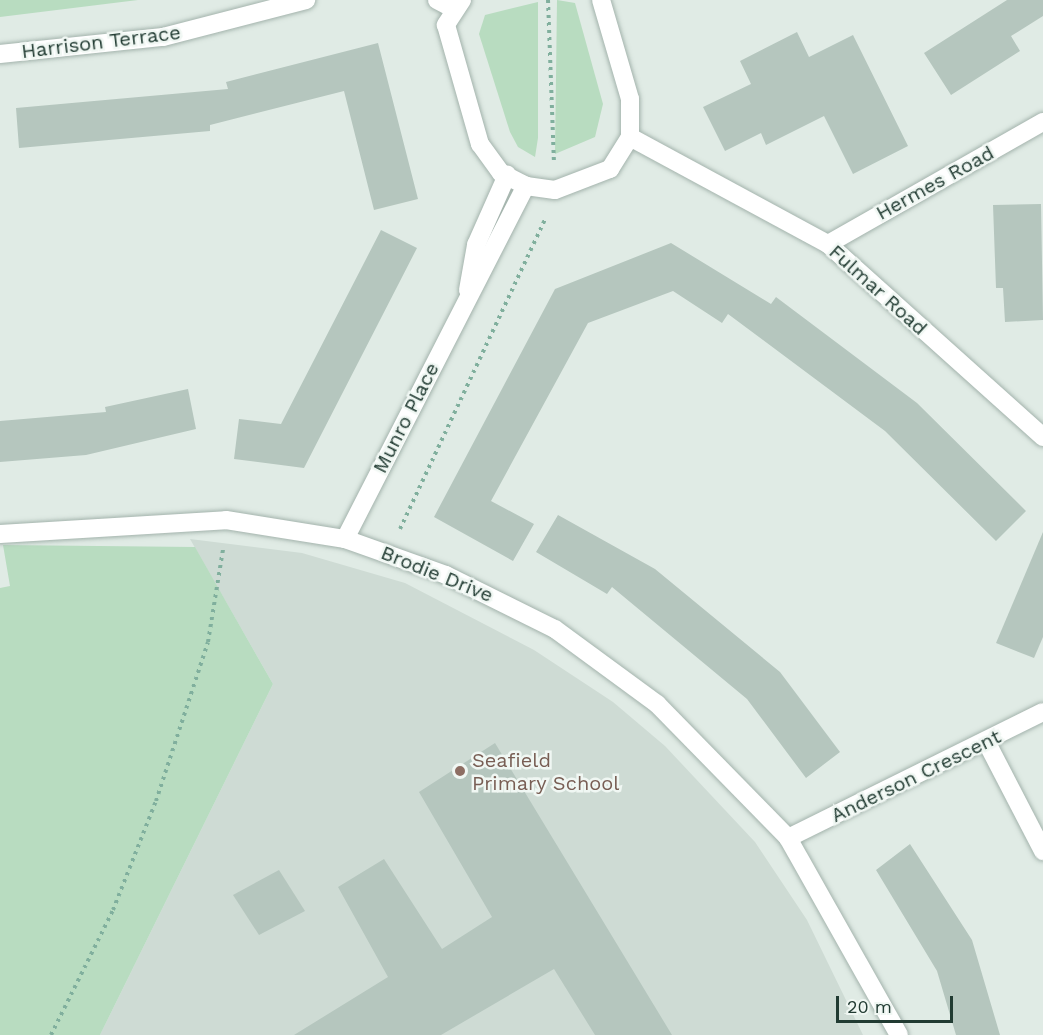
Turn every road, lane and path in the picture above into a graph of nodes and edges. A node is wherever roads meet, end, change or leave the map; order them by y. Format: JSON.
{"nodes":[{"id":1,"x":306,"y":0,"type":"edge"},
{"id":2,"x":437,"y":0,"type":"edge"},
{"id":3,"x":601,"y":0,"type":"edge"},
{"id":4,"x":458,"y":5,"type":"edge"},
{"id":5,"x":0,"y":54,"type":"edge"},
{"id":6,"x":1043,"y":122,"type":"edge"},
{"id":7,"x":630,"y":137,"type":"junction"},
{"id":8,"x":507,"y":176,"type":"junction"},
{"id":9,"x":526,"y":186,"type":"junction"},
{"id":10,"x":828,"y":244,"type":"junction"},
{"id":11,"x":466,"y":297,"type":"junction"},
{"id":12,"x":1043,"y":437,"type":"edge"},
{"id":13,"x":0,"y":534,"type":"edge"},
{"id":14,"x":345,"y":539,"type":"junction"},
{"id":15,"x":1043,"y":712,"type":"edge"},
{"id":16,"x":987,"y":743,"type":"junction"},
{"id":17,"x":788,"y":838,"type":"junction"},
{"id":18,"x":1043,"y":851,"type":"edge"},
{"id":19,"x":899,"y":1035,"type":"edge"}],
"edges":[{"from":1,"to":5,"type":"street","name":"Harrison Terrace"},
{"from":2,"to":4,"type":"street"},
{"from":3,"to":7,"type":"street"},
{"from":4,"to":8,"type":"street"},
{"from":6,"to":10,"type":"street","name":"Hermes Road"},
{"from":7,"to":9,"type":"street"},
{"from":7,"to":10,"type":"street","name":"Fulmar Road"},
{"from":8,"to":9,"type":"street"},
{"from":8,"to":11,"type":"street","name":"Munro Place"},
{"from":9,"to":11,"type":"street","name":"Munro Place"},
{"from":10,"to":12,"type":"street","name":"Fulmar Road"},
{"from":11,"to":14,"type":"street","name":"Munro Place"},
{"from":13,"to":14,"type":"street","name":"Brodie Drive"},
{"from":14,"to":17,"type":"street","name":"Brodie Drive"},
{"from":15,"to":16,"type":"street","name":"Anderson Crescent"},
{"from":16,"to":17,"type":"street","name":"Anderson Crescent"},
{"from":16,"to":18,"type":"street"},
{"from":17,"to":19,"type":"street","name":"Brodie Drive"}]}
